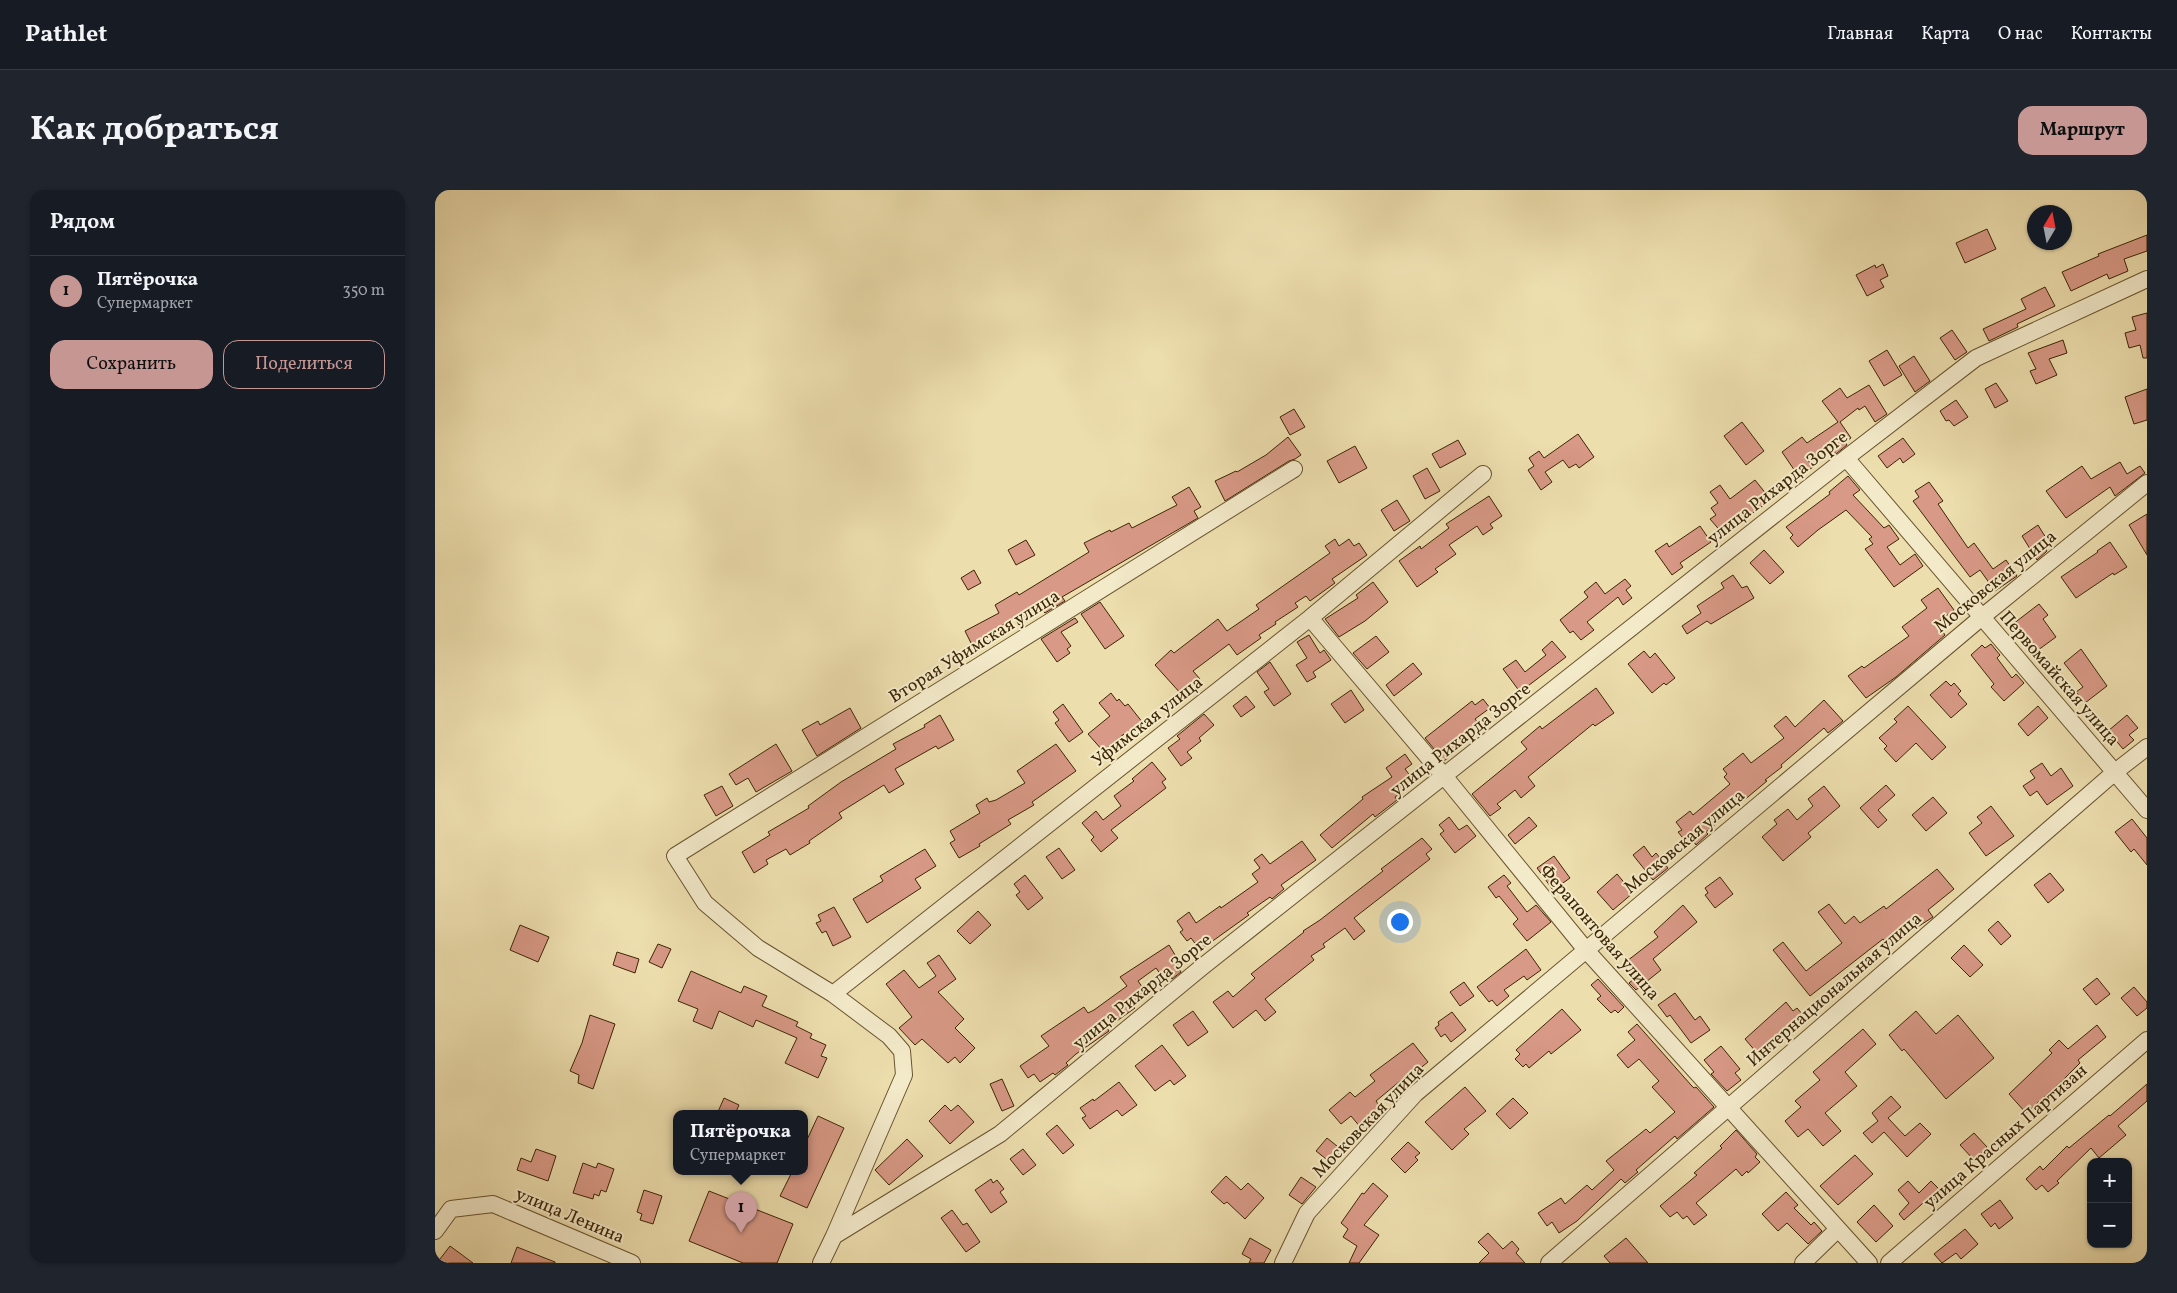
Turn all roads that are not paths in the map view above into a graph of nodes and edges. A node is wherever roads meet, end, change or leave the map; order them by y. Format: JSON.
{"nodes":[{"id":1,"x":2147,"y":278,"type":"edge"},
{"id":2,"x":1846,"y":458,"type":"junction"},
{"id":3,"x":1293,"y":470,"type":"dead end"},
{"id":4,"x":1483,"y":474,"type":"dead end"},
{"id":5,"x":2147,"y":483,"type":"edge"},
{"id":6,"x":1982,"y":617,"type":"junction"},
{"id":7,"x":1310,"y":618,"type":"junction"},
{"id":8,"x":2147,"y":747,"type":"edge"},
{"id":9,"x":2115,"y":772,"type":"junction"},
{"id":10,"x":1445,"y":777,"type":"junction"},
{"id":11,"x":2147,"y":810,"type":"edge"},
{"id":12,"x":1586,"y":950,"type":"junction"},
{"id":13,"x":833,"y":994,"type":"junction"},
{"id":14,"x":2147,"y":1040,"type":"edge"},
{"id":15,"x":1729,"y":1108,"type":"junction"},
{"id":16,"x":1838,"y":1229,"type":"junction"},
{"id":17,"x":435,"y":1231,"type":"edge"},
{"id":18,"x":834,"y":1236,"type":"junction"},
{"id":19,"x":633,"y":1263,"type":"edge"},
{"id":20,"x":821,"y":1263,"type":"edge"},
{"id":21,"x":1283,"y":1263,"type":"edge"},
{"id":22,"x":1549,"y":1263,"type":"edge"},
{"id":23,"x":1803,"y":1263,"type":"edge"},
{"id":24,"x":1869,"y":1263,"type":"edge"},
{"id":25,"x":1889,"y":1263,"type":"edge"}],
"edges":[{"from":1,"to":2,"type":"street","name":"улица Рихарда Зорге"},
{"from":2,"to":6,"type":"street","name":"Первомайская улица"},
{"from":2,"to":10,"type":"street","name":"улица Рихарда Зорге"},
{"from":3,"to":13,"type":"street","name":"Вторая Уфимская улица"},
{"from":4,"to":7,"type":"street","name":"Уфимская улица"},
{"from":5,"to":6,"type":"street","name":"Московская улица"},
{"from":6,"to":9,"type":"street","name":"Первомайская улица"},
{"from":6,"to":12,"type":"street","name":"Московская улица"},
{"from":7,"to":10,"type":"street","name":"Ферапонтовая улица"},
{"from":7,"to":13,"type":"street","name":"Уфимская улица"},
{"from":8,"to":9,"type":"street","name":"Интернациональная улица"},
{"from":9,"to":11,"type":"street","name":"Первомайская улица"},
{"from":9,"to":15,"type":"street","name":"Интернациональная улица"},
{"from":10,"to":12,"type":"street","name":"Ферапонтовая улица"},
{"from":10,"to":18,"type":"street","name":"улица Рихарда Зорге"},
{"from":12,"to":15,"type":"street","name":"Ферапонтовая улица"},
{"from":12,"to":21,"type":"street","name":"Московская улица"},
{"from":13,"to":18,"type":"street"},
{"from":14,"to":25,"type":"street","name":"улица Красных Партизан"},
{"from":15,"to":16,"type":"street","name":"Ферапонтовая улица"},
{"from":15,"to":22,"type":"street","name":"Интернациональная улица"},
{"from":16,"to":23,"type":"street"},
{"from":16,"to":24,"type":"street","name":"Ферапонтовая улица"},
{"from":17,"to":19,"type":"street","name":"улица Ленина"},
{"from":18,"to":20,"type":"street"}]}
